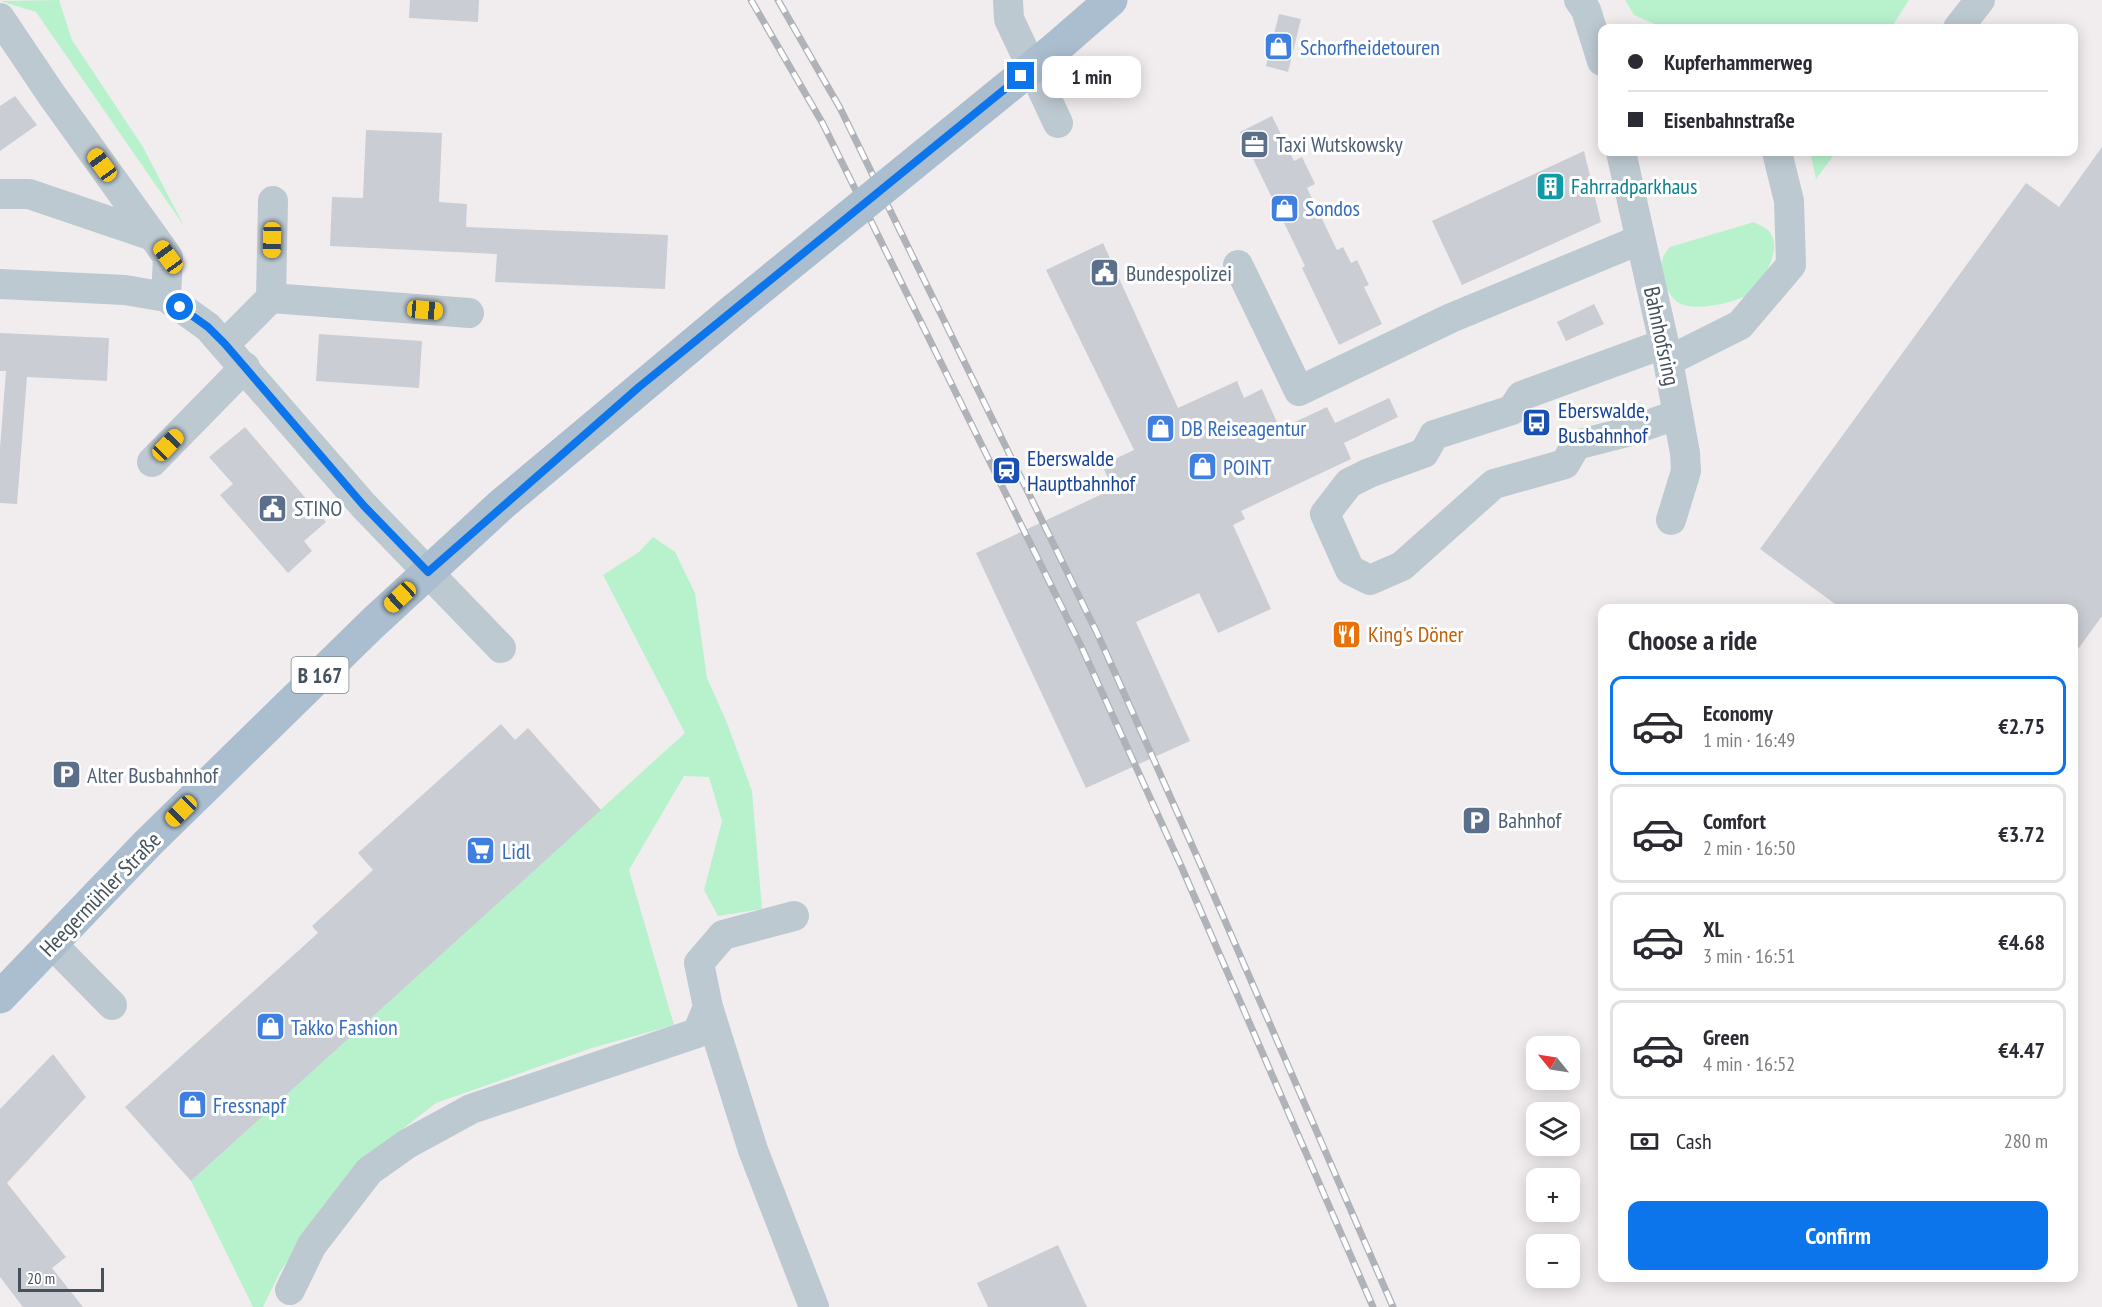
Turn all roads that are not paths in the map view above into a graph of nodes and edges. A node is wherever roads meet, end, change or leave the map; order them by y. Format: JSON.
{"nodes":[{"id":1,"x":1008,"y":0,"type":"edge"},
{"id":2,"x":1111,"y":0,"type":"edge"},
{"id":3,"x":1579,"y":0,"type":"edge"},
{"id":4,"x":1980,"y":0,"type":"edge"},
{"id":5,"x":0,"y":18,"type":"edge"},
{"id":6,"x":1962,"y":24,"type":"edge"},
{"id":7,"x":1598,"y":48,"type":"edge"},
{"id":8,"x":1058,"y":123,"type":"dead end"},
{"id":9,"x":1622,"y":156,"type":"edge"},
{"id":10,"x":1777,"y":156,"type":"edge"},
{"id":11,"x":0,"y":194,"type":"edge"},
{"id":12,"x":273,"y":201,"type":"dead end"},
{"id":13,"x":153,"y":236,"type":"junction"},
{"id":14,"x":1639,"y":240,"type":"junction"},
{"id":15,"x":1238,"y":265,"type":"dead end"},
{"id":16,"x":0,"y":284,"type":"edge"},
{"id":17,"x":166,"y":297,"type":"junction"},
{"id":18,"x":270,"y":298,"type":"junction"},
{"id":19,"x":469,"y":313,"type":"dead end"},
{"id":20,"x":225,"y":344,"type":"junction"},
{"id":21,"x":1666,"y":353,"type":"junction"},
{"id":22,"x":245,"y":368,"type":"junction"},
{"id":23,"x":1678,"y":414,"type":"junction"},
{"id":24,"x":152,"y":462,"type":"dead end"},
{"id":25,"x":1671,"y":520,"type":"dead end"},
{"id":26,"x":428,"y":572,"type":"junction"},
{"id":27,"x":501,"y":648,"type":"dead end"},
{"id":28,"x":794,"y":916,"type":"dead end"},
{"id":29,"x":51,"y":943,"type":"junction"},
{"id":30,"x":3,"y":987,"type":"edge"},
{"id":31,"x":112,"y":1005,"type":"dead end"},
{"id":32,"x":708,"y":1007,"type":"junction"},
{"id":33,"x":290,"y":1290,"type":"dead end"},
{"id":34,"x":814,"y":1307,"type":"edge"}],
"edges":[{"from":1,"to":8,"type":"street"},
{"from":2,"to":26,"type":"main road","name":"Heegermühler Straße","number":"B 167","bridge":true},
{"from":3,"to":7,"type":"street"},
{"from":4,"to":6,"type":"street"},
{"from":5,"to":13,"type":"street"},
{"from":9,"to":14,"type":"street","name":"Bahnhofsring"},
{"from":10,"to":21,"type":"street"},
{"from":11,"to":13,"type":"street"},
{"from":12,"to":18,"type":"street"},
{"from":13,"to":17,"type":"street"},
{"from":14,"to":15,"type":"street"},
{"from":14,"to":21,"type":"street","name":"Bahnhofsring"},
{"from":16,"to":17,"type":"street"},
{"from":17,"to":20,"type":"street"},
{"from":18,"to":19,"type":"street"},
{"from":18,"to":20,"type":"street"},
{"from":20,"to":22,"type":"street"},
{"from":21,"to":23,"type":"street","name":"Bahnhofsring"},
{"from":21,"to":23,"type":"street"},
{"from":22,"to":24,"type":"street"},
{"from":22,"to":26,"type":"street"},
{"from":23,"to":25,"type":"street","name":"Bahnhofsring"},
{"from":26,"to":27,"type":"street"},
{"from":26,"to":29,"type":"main road","name":"Heegermühler Straße","number":"B 167"},
{"from":28,"to":32,"type":"street"},
{"from":29,"to":30,"type":"main road","name":"Heegermühler Straße","number":"B 167"},
{"from":29,"to":31,"type":"street"},
{"from":32,"to":33,"type":"street"},
{"from":32,"to":34,"type":"street"}]}
